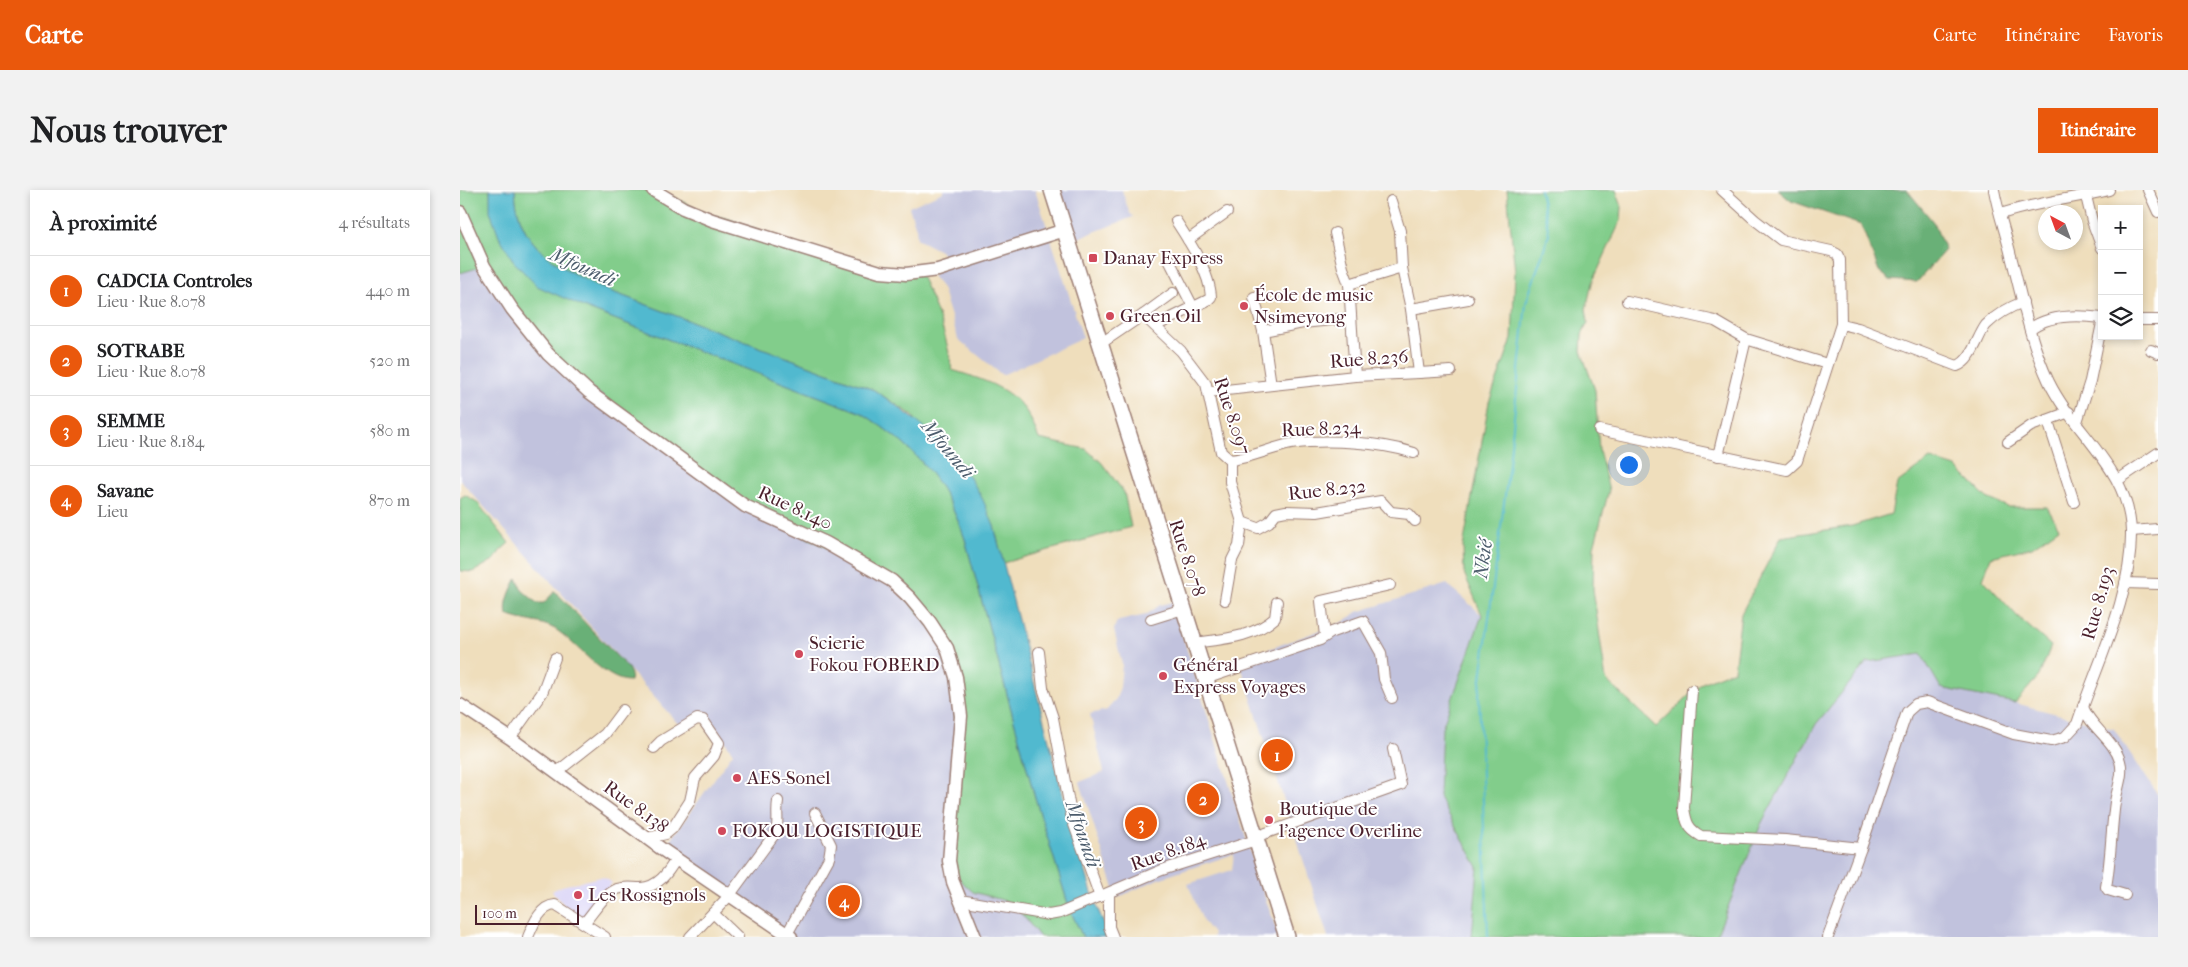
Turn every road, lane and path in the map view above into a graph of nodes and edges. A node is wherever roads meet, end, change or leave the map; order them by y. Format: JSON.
{"nodes":[{"id":1,"x":653,"y":190,"type":"edge"},
{"id":2,"x":1052,"y":190,"type":"edge"},
{"id":3,"x":1722,"y":190,"type":"edge"},
{"id":4,"x":1994,"y":190,"type":"edge"},
{"id":5,"x":2110,"y":190,"type":"edge"},
{"id":6,"x":2148,"y":190,"type":"edge"},
{"id":7,"x":2086,"y":196,"type":"junction"},
{"id":8,"x":1392,"y":201,"type":"dead end"},
{"id":9,"x":460,"y":212,"type":"edge"},
{"id":10,"x":1227,"y":212,"type":"dead end"},
{"id":11,"x":2158,"y":212,"type":"edge"},
{"id":12,"x":2001,"y":214,"type":"junction"},
{"id":13,"x":1176,"y":221,"type":"dead end"},
{"id":14,"x":1065,"y":230,"type":"junction"},
{"id":15,"x":1335,"y":233,"type":"dead end"},
{"id":16,"x":2098,"y":238,"type":"edge"},
{"id":17,"x":1188,"y":240,"type":"junction"},
{"id":18,"x":1168,"y":258,"type":"dead end"},
{"id":19,"x":1402,"y":268,"type":"junction"},
{"id":20,"x":1349,"y":284,"type":"junction"},
{"id":21,"x":1174,"y":293,"type":"dead end"},
{"id":22,"x":1254,"y":297,"type":"dead end"},
{"id":23,"x":1468,"y":299,"type":"dead end"},
{"id":24,"x":1627,"y":300,"type":"dead end"},
{"id":25,"x":2022,"y":302,"type":"junction"},
{"id":26,"x":1193,"y":307,"type":"junction"},
{"id":27,"x":1411,"y":309,"type":"junction"},
{"id":28,"x":1143,"y":315,"type":"junction"},
{"id":29,"x":1351,"y":318,"type":"junction"},
{"id":30,"x":2098,"y":318,"type":"edge"},
{"id":31,"x":2143,"y":320,"type":"edge"},
{"id":32,"x":2158,"y":320,"type":"edge"},
{"id":33,"x":1841,"y":324,"type":"junction"},
{"id":34,"x":1156,"y":326,"type":"junction"},
{"id":35,"x":2030,"y":329,"type":"junction"},
{"id":36,"x":1263,"y":331,"type":"junction"},
{"id":37,"x":1746,"y":339,"type":"junction"},
{"id":38,"x":2098,"y":340,"type":"edge"},
{"id":39,"x":1100,"y":344,"type":"junction"},
{"id":40,"x":1827,"y":364,"type":"junction"},
{"id":41,"x":1450,"y":372,"type":"dead end"},
{"id":42,"x":1419,"y":373,"type":"junction"},
{"id":43,"x":1355,"y":376,"type":"junction"},
{"id":44,"x":1271,"y":385,"type":"junction"},
{"id":45,"x":1208,"y":392,"type":"junction"},
{"id":46,"x":2069,"y":412,"type":"junction"},
{"id":47,"x":2048,"y":421,"type":"junction"},
{"id":48,"x":2077,"y":422,"type":"junction"},
{"id":49,"x":1598,"y":430,"type":"dead end"},
{"id":50,"x":2008,"y":442,"type":"dead end"},
{"id":51,"x":1414,"y":453,"type":"dead end"},
{"id":52,"x":2158,"y":453,"type":"edge"},
{"id":53,"x":1718,"y":456,"type":"junction"},
{"id":54,"x":1230,"y":460,"type":"junction"},
{"id":55,"x":2118,"y":480,"type":"junction"},
{"id":56,"x":2074,"y":502,"type":"dead end"},
{"id":57,"x":1415,"y":521,"type":"dead end"},
{"id":58,"x":1242,"y":522,"type":"junction"},
{"id":59,"x":2158,"y":530,"type":"edge"},
{"id":60,"x":2131,"y":531,"type":"junction"},
{"id":61,"x":2125,"y":583,"type":"junction"},
{"id":62,"x":2158,"y":584,"type":"edge"},
{"id":63,"x":1390,"y":585,"type":"dead end"},
{"id":64,"x":1225,"y":600,"type":"dead end"},
{"id":65,"x":1277,"y":602,"type":"dead end"},
{"id":66,"x":1183,"y":609,"type":"junction"},
{"id":67,"x":1151,"y":619,"type":"dead end"},
{"id":68,"x":1325,"y":636,"type":"junction"},
{"id":69,"x":1194,"y":644,"type":"junction"},
{"id":70,"x":1039,"y":652,"type":"dead end"},
{"id":71,"x":555,"y":658,"type":"dead end"},
{"id":72,"x":1205,"y":679,"type":"junction"},
{"id":73,"x":1692,"y":690,"type":"dead end"},
{"id":74,"x":1392,"y":698,"type":"dead end"},
{"id":75,"x":460,"y":705,"type":"edge"},
{"id":76,"x":2083,"y":707,"type":"junction"},
{"id":77,"x":623,"y":710,"type":"dead end"},
{"id":78,"x":510,"y":738,"type":"junction"},
{"id":79,"x":654,"y":748,"type":"dead end"},
{"id":80,"x":1393,"y":749,"type":"dead end"},
{"id":81,"x":557,"y":772,"type":"junction"},
{"id":82,"x":778,"y":801,"type":"dead end"},
{"id":83,"x":815,"y":813,"type":"dead end"},
{"id":84,"x":647,"y":838,"type":"junction"},
{"id":85,"x":1255,"y":838,"type":"junction"},
{"id":86,"x":1862,"y":848,"type":"junction"},
{"id":87,"x":676,"y":860,"type":"junction"},
{"id":88,"x":2125,"y":895,"type":"dead end"},
{"id":89,"x":729,"y":896,"type":"junction"},
{"id":90,"x":1101,"y":897,"type":"junction"},
{"id":91,"x":960,"y":900,"type":"junction"},
{"id":92,"x":712,"y":913,"type":"junction"},
{"id":93,"x":584,"y":923,"type":"junction"},
{"id":94,"x":789,"y":935,"type":"edge"},
{"id":95,"x":528,"y":937,"type":"edge"},
{"id":96,"x":604,"y":937,"type":"edge"},
{"id":97,"x":690,"y":937,"type":"edge"},
{"id":98,"x":738,"y":937,"type":"edge"},
{"id":99,"x":975,"y":937,"type":"edge"},
{"id":100,"x":1113,"y":937,"type":"edge"},
{"id":101,"x":1287,"y":937,"type":"edge"},
{"id":102,"x":1828,"y":937,"type":"edge"}],
"edges":[{"from":1,"to":14,"type":"main road"},
{"from":2,"to":14,"type":"highway","name":"Rue 8.078"},
{"from":3,"to":33,"type":"street"},
{"from":4,"to":12,"type":"street","name":"Rue 8.193"},
{"from":5,"to":7,"type":"street"},
{"from":6,"to":11,"type":"street"},
{"from":7,"to":12,"type":"street"},
{"from":7,"to":16,"type":"street"},
{"from":8,"to":19,"type":"street","name":"Rue 8.236"},
{"from":9,"to":91,"type":"main road","name":"Rue 8.140"},
{"from":10,"to":17,"type":"street"},
{"from":12,"to":25,"type":"street","name":"Rue 8.193"},
{"from":13,"to":17,"type":"street"},
{"from":14,"to":39,"type":"highway","name":"Rue 8.078"},
{"from":15,"to":20,"type":"street"},
{"from":17,"to":26,"type":"street"},
{"from":18,"to":26,"type":"street"},
{"from":19,"to":20,"type":"street"},
{"from":19,"to":27,"type":"street","name":"Rue 8.236"},
{"from":20,"to":29,"type":"street"},
{"from":21,"to":28,"type":"street"},
{"from":22,"to":36,"type":"street"},
{"from":23,"to":27,"type":"street"},
{"from":24,"to":37,"type":"street"},
{"from":25,"to":33,"type":"street"},
{"from":25,"to":35,"type":"street","name":"Rue 8.193"},
{"from":26,"to":34,"type":"street"},
{"from":27,"to":42,"type":"street","name":"Rue 8.236"},
{"from":28,"to":34,"type":"street","name":"Rue 8.097"},
{"from":28,"to":39,"type":"street"},
{"from":29,"to":36,"type":"street"},
{"from":29,"to":43,"type":"street"},
{"from":30,"to":35,"type":"street"},
{"from":31,"to":32,"type":"street"},
{"from":33,"to":40,"type":"street"},
{"from":34,"to":45,"type":"street","name":"Rue 8.097"},
{"from":35,"to":46,"type":"street","name":"Rue 8.193"},
{"from":36,"to":44,"type":"street"},
{"from":37,"to":40,"type":"street"},
{"from":37,"to":53,"type":"street"},
{"from":38,"to":48,"type":"street"},
{"from":39,"to":66,"type":"highway","name":"Rue 8.078"},
{"from":40,"to":53,"type":"street"},
{"from":41,"to":42,"type":"street"},
{"from":42,"to":43,"type":"street","name":"Rue 8.236"},
{"from":43,"to":44,"type":"street","name":"Rue 8.236"},
{"from":44,"to":45,"type":"street","name":"Rue 8.236"},
{"from":45,"to":54,"type":"street","name":"Rue 8.097"},
{"from":46,"to":47,"type":"street"},
{"from":46,"to":48,"type":"street","name":"Rue 8.193"},
{"from":47,"to":50,"type":"street"},
{"from":47,"to":56,"type":"street"},
{"from":48,"to":55,"type":"street","name":"Rue 8.193"},
{"from":49,"to":53,"type":"street"},
{"from":51,"to":54,"type":"street","name":"Rue 8.234"},
{"from":52,"to":55,"type":"street"},
{"from":54,"to":58,"type":"street","name":"Rue 8.097"},
{"from":55,"to":60,"type":"street","name":"Rue 8.193"},
{"from":57,"to":58,"type":"street","name":"Rue 8.232"},
{"from":58,"to":64,"type":"street","name":"Rue 8.097"},
{"from":59,"to":60,"type":"street"},
{"from":60,"to":61,"type":"street","name":"Rue 8.193"},
{"from":61,"to":62,"type":"street"},
{"from":61,"to":76,"type":"street","name":"Rue 8.193"},
{"from":63,"to":68,"type":"street"},
{"from":65,"to":69,"type":"street"},
{"from":66,"to":67,"type":"street"},
{"from":66,"to":69,"type":"highway","name":"Rue 8.078"},
{"from":68,"to":72,"type":"street"},
{"from":68,"to":74,"type":"street"},
{"from":69,"to":72,"type":"highway","name":"Rue 8.078"},
{"from":70,"to":90,"type":"street"},
{"from":71,"to":78,"type":"street"},
{"from":72,"to":85,"type":"highway","name":"Rue 8.078"},
{"from":73,"to":86,"type":"street"},
{"from":75,"to":78,"type":"main road","name":"Rue 8.138"},
{"from":76,"to":86,"type":"street","name":"Rue 8.193"},
{"from":76,"to":88,"type":"street"},
{"from":77,"to":81,"type":"street"},
{"from":78,"to":81,"type":"main road","name":"Rue 8.138"},
{"from":79,"to":84,"type":"street"},
{"from":80,"to":85,"type":"street","name":"Rue 8.184"},
{"from":81,"to":84,"type":"main road","name":"Rue 8.138"},
{"from":82,"to":89,"type":"street"},
{"from":83,"to":94,"type":"street"},
{"from":84,"to":87,"type":"main road","name":"Rue 8.138"},
{"from":85,"to":90,"type":"street","name":"Rue 8.184"},
{"from":85,"to":101,"type":"highway","name":"Rue 8.078"},
{"from":86,"to":102,"type":"street","name":"Rue 8.193"},
{"from":87,"to":89,"type":"main road","name":"Rue 8.138"},
{"from":87,"to":93,"type":"street"},
{"from":89,"to":92,"type":"street"},
{"from":89,"to":94,"type":"main road","name":"Rue 8.138"},
{"from":90,"to":91,"type":"street","name":"Rue 8.184"},
{"from":90,"to":100,"type":"street"},
{"from":91,"to":99,"type":"main road","name":"Rue 8.140"},
{"from":92,"to":97,"type":"street"},
{"from":92,"to":98,"type":"street"},
{"from":93,"to":95,"type":"street"},
{"from":93,"to":96,"type":"street"}]}
